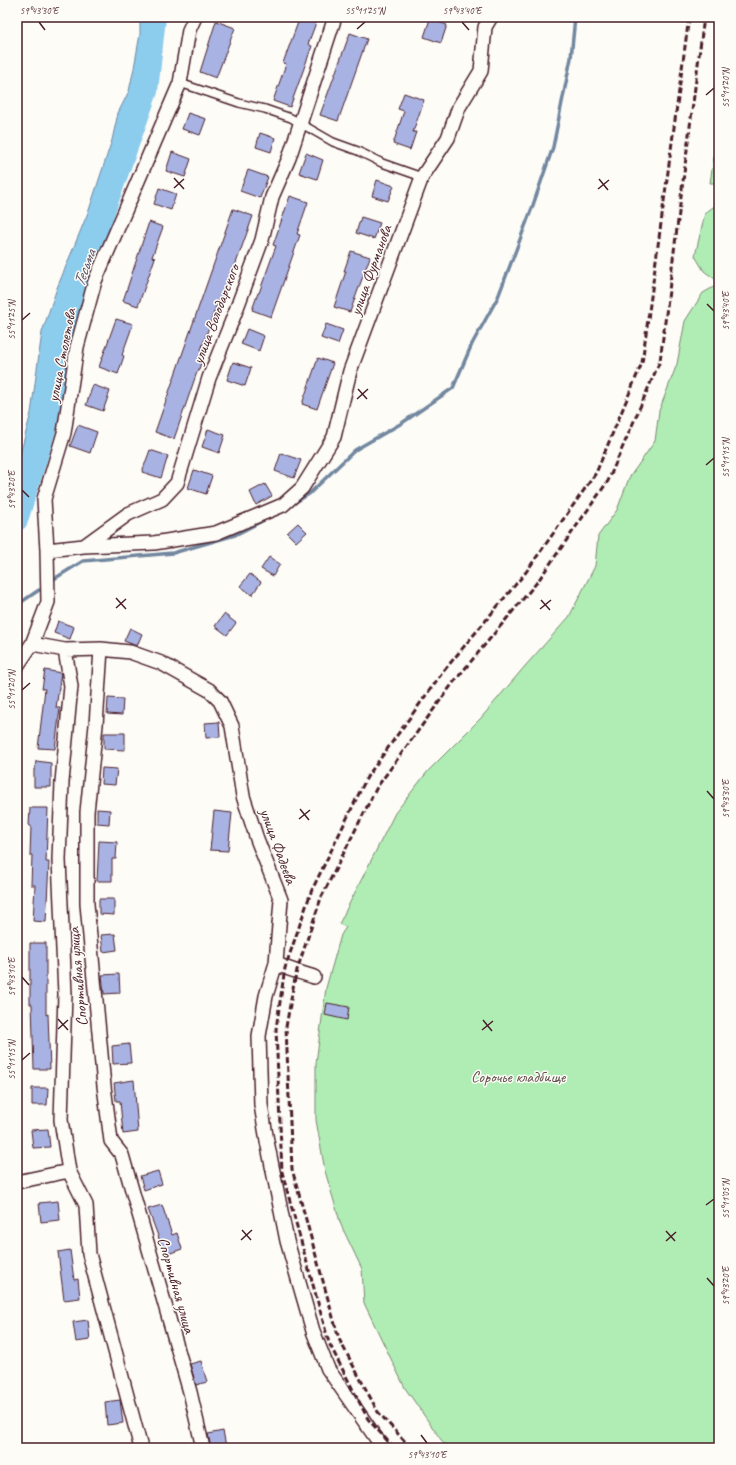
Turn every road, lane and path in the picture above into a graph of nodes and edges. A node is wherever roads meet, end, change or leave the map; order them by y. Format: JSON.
{"nodes":[{"id":1,"x":195,"y":17,"type":"edge"},
{"id":2,"x":335,"y":17,"type":"edge"},
{"id":3,"x":492,"y":17,"type":"edge"},
{"id":4,"x":180,"y":83,"type":"junction"},
{"id":5,"x":301,"y":123,"type":"junction"},
{"id":6,"x":422,"y":177,"type":"junction"},
{"id":7,"x":84,"y":546,"type":"junction"},
{"id":8,"x":48,"y":550,"type":"junction"},
{"id":9,"x":32,"y":644,"type":"junction"},
{"id":10,"x":101,"y":649,"type":"junction"},
{"id":11,"x":65,"y":650,"type":"junction"},
{"id":12,"x":17,"y":666,"type":"edge"},
{"id":13,"x":276,"y":963,"type":"junction"},
{"id":14,"x":314,"y":977,"type":"dead end"},
{"id":15,"x":69,"y":1171,"type":"junction"},
{"id":16,"x":17,"y":1182,"type":"edge"},
{"id":17,"x":141,"y":1448,"type":"edge"},
{"id":18,"x":204,"y":1448,"type":"edge"},
{"id":19,"x":383,"y":1448,"type":"edge"}],
"edges":[{"from":1,"to":4,"type":"street","name":"улица Столетова"},
{"from":2,"to":5,"type":"street","name":"улица Володарского"},
{"from":3,"to":6,"type":"street","name":"улица Фурманова"},
{"from":4,"to":5,"type":"lane"},
{"from":4,"to":8,"type":"street","name":"улица Столетова"},
{"from":5,"to":6,"type":"lane"},
{"from":5,"to":7,"type":"street","name":"улица Володарского"},
{"from":6,"to":7,"type":"street","name":"улица Фурманова"},
{"from":7,"to":8,"type":"street","name":"улица Володарского"},
{"from":8,"to":9,"type":"street","name":"улица Столетова"},
{"from":9,"to":11,"type":"street"},
{"from":9,"to":12,"type":"street"},
{"from":10,"to":11,"type":"street"},
{"from":10,"to":13,"type":"street","name":"улица Фадеева"},
{"from":10,"to":18,"type":"street","name":"Спортивная улица"},
{"from":11,"to":15,"type":"street","name":"Спортивная улица"},
{"from":13,"to":14,"type":"street"},
{"from":13,"to":19,"type":"street","name":"улица Фадеева"},
{"from":15,"to":16,"type":"street"},
{"from":15,"to":17,"type":"street","name":"Спортивная улица"}]}
